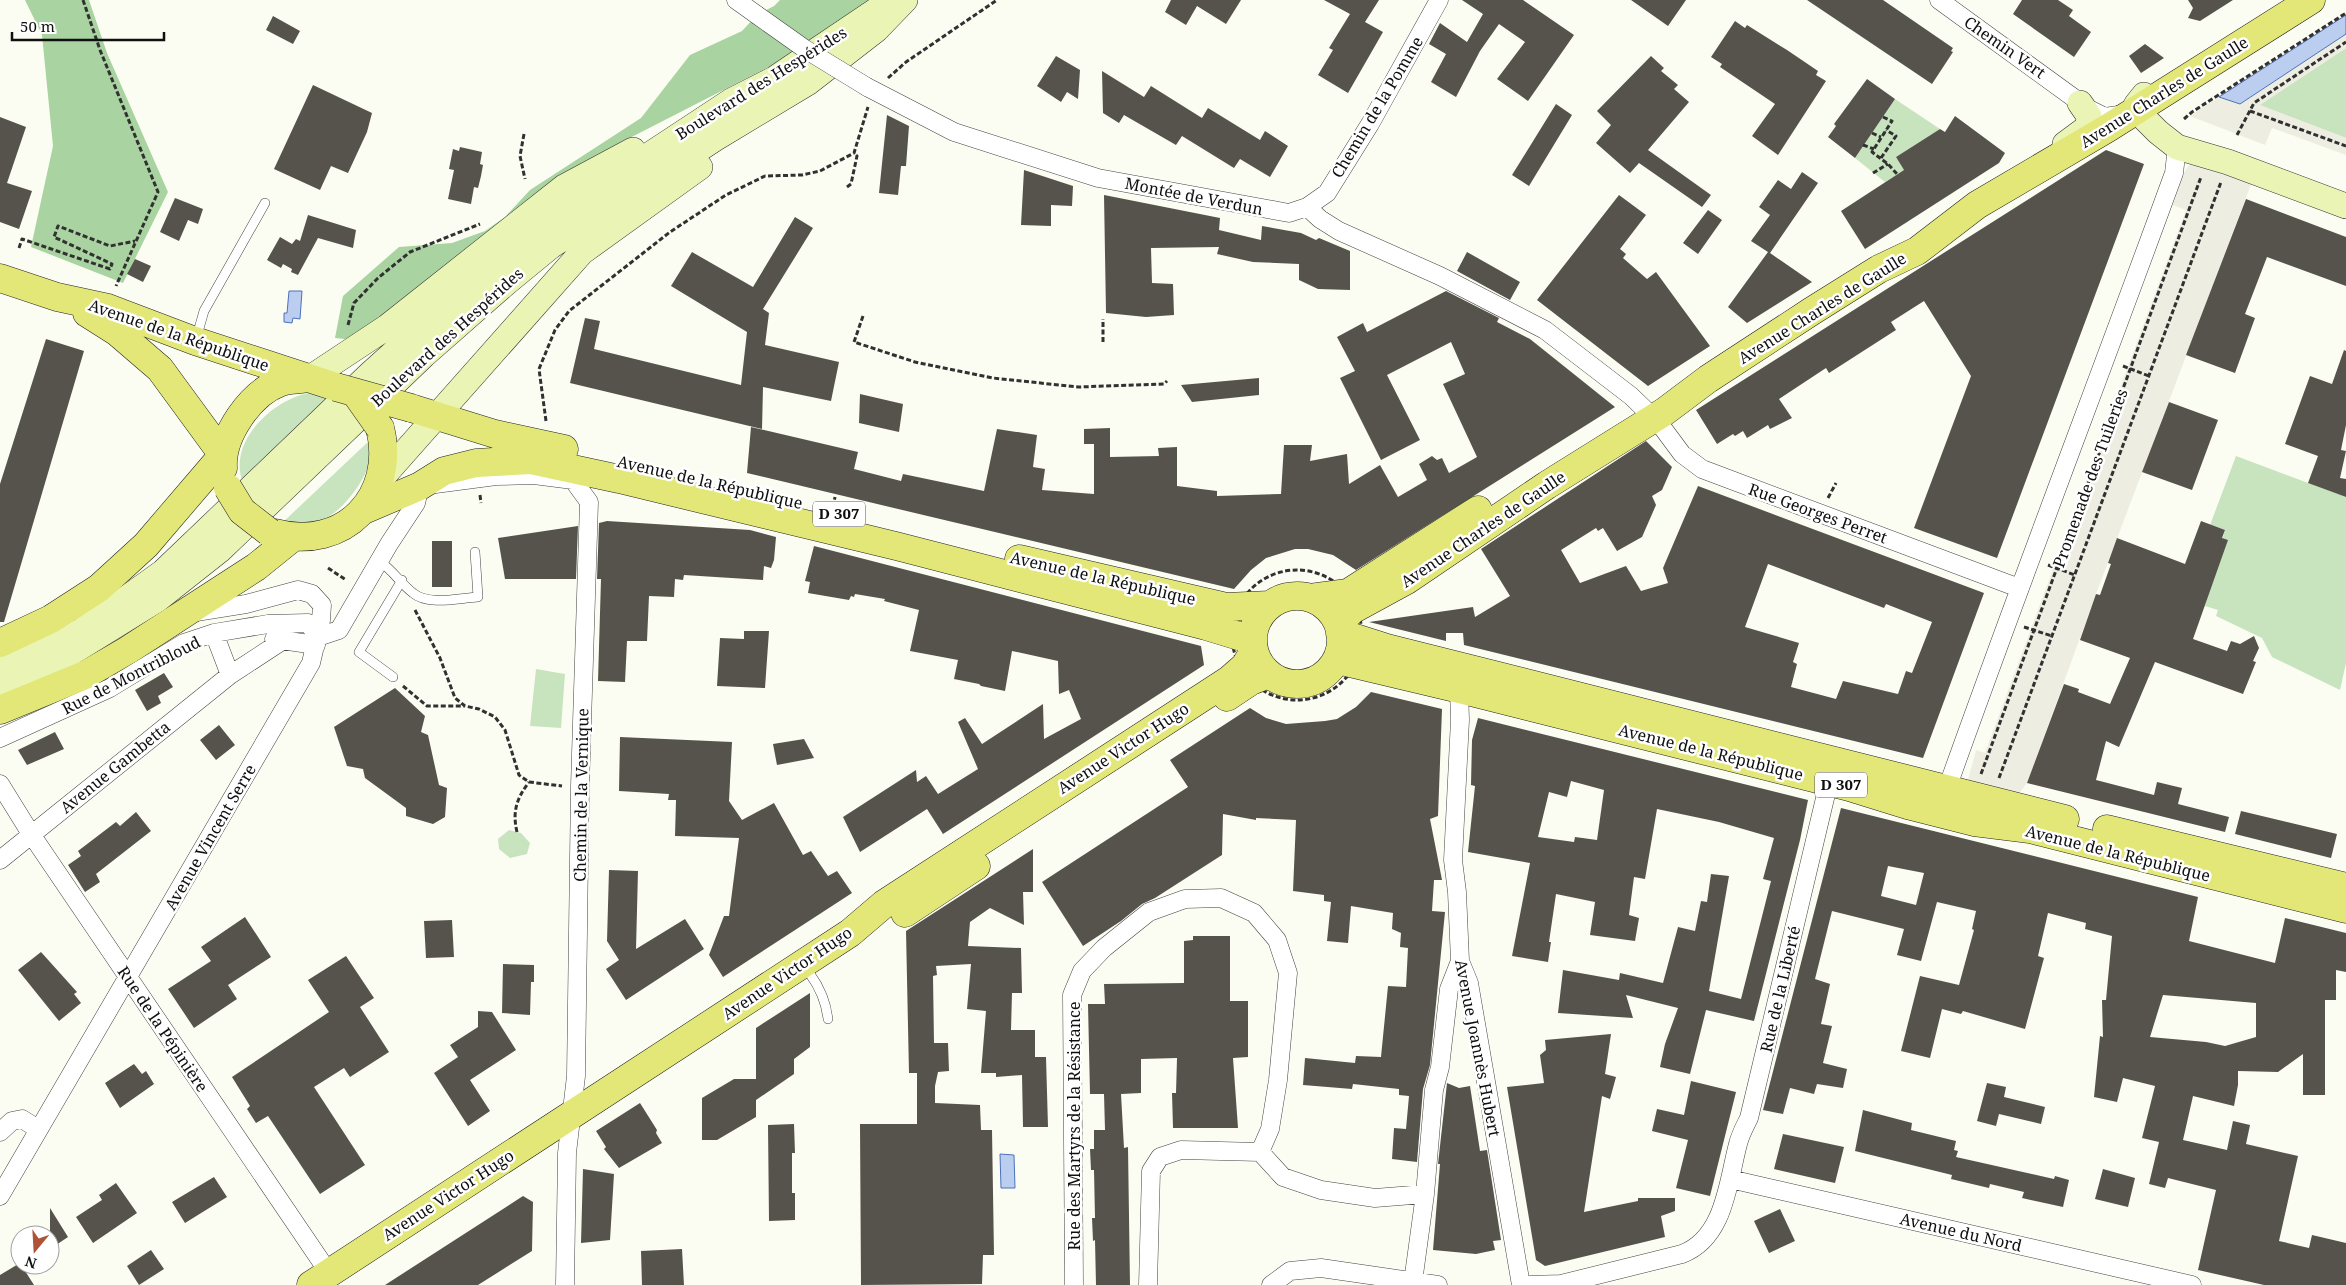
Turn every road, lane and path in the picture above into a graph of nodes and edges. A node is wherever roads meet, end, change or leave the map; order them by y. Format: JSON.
{"nodes":[{"id":1,"x":83,"y":0,"type":"edge"},
{"id":2,"x":736,"y":0,"type":"edge"},
{"id":3,"x":892,"y":0,"type":"edge"},
{"id":4,"x":905,"y":0,"type":"edge"},
{"id":5,"x":997,"y":0,"type":"edge"},
{"id":6,"x":1439,"y":0,"type":"edge"},
{"id":7,"x":1938,"y":0,"type":"edge"},
{"id":8,"x":2287,"y":0,"type":"edge"},
{"id":9,"x":2311,"y":0,"type":"edge"},
{"id":10,"x":2346,"y":13,"type":"edge"},
{"id":11,"x":2346,"y":42,"type":"edge"},
{"id":12,"x":2204,"y":51,"type":"junction"},
{"id":13,"x":808,"y":82,"type":"junction"},
{"id":14,"x":882,"y":96,"type":"junction"},
{"id":15,"x":732,"y":101,"type":"junction"},
{"id":16,"x":2136,"y":110,"type":"junction"},
{"id":17,"x":2083,"y":111,"type":"junction"},
{"id":18,"x":2250,"y":111,"type":"junction"},
{"id":19,"x":1883,"y":117,"type":"dead end"},
{"id":20,"x":2184,"y":119,"type":"dead end"},
{"id":21,"x":1886,"y":130,"type":"junction"},
{"id":22,"x":1872,"y":133,"type":"dead end"},
{"id":23,"x":524,"y":134,"type":"dead end"},
{"id":24,"x":2237,"y":135,"type":"dead end"},
{"id":25,"x":1881,"y":138,"type":"junction"},
{"id":26,"x":1863,"y":146,"type":"dead end"},
{"id":27,"x":2346,"y":146,"type":"edge"},
{"id":28,"x":2178,"y":147,"type":"junction"},
{"id":29,"x":1874,"y":149,"type":"junction"},
{"id":30,"x":854,"y":152,"type":"junction"},
{"id":31,"x":1881,"y":158,"type":"junction"},
{"id":32,"x":1888,"y":164,"type":"junction"},
{"id":33,"x":2218,"y":168,"type":"junction"},
{"id":34,"x":1873,"y":172,"type":"dead end"},
{"id":35,"x":1898,"y":174,"type":"dead end"},
{"id":36,"x":525,"y":179,"type":"dead end"},
{"id":37,"x":847,"y":187,"type":"dead end"},
{"id":38,"x":265,"y":203,"type":"dead end"},
{"id":39,"x":1977,"y":205,"type":"junction"},
{"id":40,"x":2346,"y":206,"type":"edge"},
{"id":41,"x":1307,"y":207,"type":"junction"},
{"id":42,"x":485,"y":221,"type":"dead end"},
{"id":43,"x":135,"y":241,"type":"junction"},
{"id":44,"x":19,"y":248,"type":"dead end"},
{"id":45,"x":0,"y":278,"type":"edge"},
{"id":46,"x":118,"y":280,"type":"dead end"},
{"id":47,"x":63,"y":298,"type":"junction"},
{"id":48,"x":863,"y":316,"type":"dead end"},
{"id":49,"x":1103,"y":319,"type":"dead end"},
{"id":50,"x":347,"y":330,"type":"dead end"},
{"id":51,"x":195,"y":341,"type":"junction"},
{"id":52,"x":1103,"y":342,"type":"dead end"},
{"id":53,"x":2130,"y":369,"type":"junction"},
{"id":54,"x":2149,"y":376,"type":"junction"},
{"id":55,"x":310,"y":378,"type":"junction"},
{"id":56,"x":1167,"y":381,"type":"dead end"},
{"id":57,"x":346,"y":390,"type":"junction"},
{"id":58,"x":1647,"y":412,"type":"junction"},
{"id":59,"x":438,"y":416,"type":"junction"},
{"id":60,"x":547,"y":429,"type":"dead end"},
{"id":61,"x":222,"y":455,"type":"junction"},
{"id":62,"x":619,"y":479,"type":"junction"},
{"id":63,"x":380,"y":480,"type":"junction"},
{"id":64,"x":574,"y":480,"type":"junction"},
{"id":65,"x":420,"y":486,"type":"junction"},
{"id":66,"x":835,"y":496,"type":"dead end"},
{"id":67,"x":832,"y":508,"type":"dead end"},
{"id":68,"x":364,"y":510,"type":"junction"},
{"id":69,"x":280,"y":535,"type":"junction"},
{"id":70,"x":475,"y":552,"type":"dead end"},
{"id":71,"x":379,"y":561,"type":"junction"},
{"id":72,"x":328,"y":568,"type":"dead end"},
{"id":73,"x":2058,"y":569,"type":"junction"},
{"id":74,"x":2075,"y":575,"type":"junction"},
{"id":75,"x":401,"y":583,"type":"junction"},
{"id":76,"x":353,"y":585,"type":"dead end"},
{"id":77,"x":2019,"y":588,"type":"junction"},
{"id":78,"x":185,"y":613,"type":"junction"},
{"id":79,"x":2034,"y":630,"type":"junction"},
{"id":80,"x":232,"y":631,"type":"junction"},
{"id":81,"x":1348,"y":632,"type":"junction"},
{"id":82,"x":214,"y":633,"type":"junction"},
{"id":83,"x":2052,"y":636,"type":"junction"},
{"id":84,"x":285,"y":639,"type":"junction"},
{"id":85,"x":317,"y":641,"type":"junction"},
{"id":86,"x":0,"y":643,"type":"edge"},
{"id":87,"x":1248,"y":651,"type":"junction"},
{"id":88,"x":0,"y":667,"type":"edge"},
{"id":89,"x":230,"y":675,"type":"junction"},
{"id":90,"x":392,"y":677,"type":"joint"},
{"id":91,"x":0,"y":685,"type":"edge"},
{"id":92,"x":1459,"y":689,"type":"junction"},
{"id":93,"x":464,"y":706,"type":"junction"},
{"id":94,"x":0,"y":710,"type":"edge"},
{"id":95,"x":0,"y":738,"type":"edge"},
{"id":96,"x":1829,"y":780,"type":"junction"},
{"id":97,"x":529,"y":782,"type":"junction"},
{"id":98,"x":0,"y":784,"type":"edge"},
{"id":99,"x":571,"y":787,"type":"dead end"},
{"id":100,"x":1946,"y":790,"type":"junction"},
{"id":101,"x":1985,"y":791,"type":"junction"},
{"id":102,"x":517,"y":832,"type":"dead end"},
{"id":103,"x":31,"y":834,"type":"junction"},
{"id":104,"x":0,"y":860,"type":"edge"},
{"id":105,"x":2345,"y":899,"type":"edge"},
{"id":106,"x":1460,"y":962,"type":"junction"},
{"id":107,"x":810,"y":974,"type":"junction"},
{"id":108,"x":128,"y":977,"type":"junction"},
{"id":109,"x":828,"y":1019,"type":"dead end"},
{"id":110,"x":38,"y":1129,"type":"junction"},
{"id":111,"x":0,"y":1132,"type":"edge"},
{"id":112,"x":569,"y":1133,"type":"junction"},
{"id":113,"x":1260,"y":1152,"type":"junction"},
{"id":114,"x":1730,"y":1179,"type":"junction"},
{"id":115,"x":1425,"y":1194,"type":"junction"},
{"id":116,"x":0,"y":1196,"type":"edge"},
{"id":117,"x":325,"y":1281,"type":"edge"},
{"id":118,"x":1413,"y":1282,"type":"junction"},
{"id":119,"x":565,"y":1285,"type":"edge"},
{"id":120,"x":1074,"y":1285,"type":"edge"},
{"id":121,"x":1148,"y":1285,"type":"edge"},
{"id":122,"x":1272,"y":1285,"type":"edge"},
{"id":123,"x":1438,"y":1285,"type":"edge"},
{"id":124,"x":1521,"y":1285,"type":"edge"},
{"id":125,"x":1530,"y":1285,"type":"edge"},
{"id":126,"x":2192,"y":1285,"type":"edge"}],
"edges":[{"from":1,"to":43,"type":"path"},
{"from":2,"to":14,"type":"street","name":"Montée de Verdun","bridge":true},
{"from":3,"to":15,"type":"main road","name":"Boulevard des Hespérides"},
{"from":4,"to":13,"type":"main road","name":"Boulevard des Hespérides"},
{"from":5,"to":14,"type":"path"},
{"from":6,"to":41,"type":"street","name":"Chemin de la Pomme"},
{"from":7,"to":17,"type":"street","name":"Chemin Vert"},
{"from":8,"to":12,"type":"main road","name":"Avenue Charles de Gaulle"},
{"from":9,"to":16,"type":"main road","name":"Avenue Charles de Gaulle"},
{"from":10,"to":20,"type":"path"},
{"from":11,"to":18,"type":"path"},
{"from":12,"to":16,"type":"main road"},
{"from":12,"to":17,"type":"main road","name":"Avenue Charles de Gaulle"},
{"from":13,"to":59,"type":"main road"},
{"from":13,"to":91,"type":"main road","name":"Boulevard des Hespérides"},
{"from":14,"to":30,"type":"path"},
{"from":14,"to":41,"type":"street","name":"Montée de Verdun"},
{"from":15,"to":55,"type":"main road"},
{"from":15,"to":88,"type":"main road","name":"Boulevard des Hespérides"},
{"from":16,"to":17,"type":"street"},
{"from":16,"to":28,"type":"main road"},
{"from":16,"to":39,"type":"main road","name":"Avenue Charles de Gaulle"},
{"from":17,"to":39,"type":"main road"},
{"from":17,"to":58,"type":"main road","name":"Avenue Charles de Gaulle"},
{"from":18,"to":24,"type":"path"},
{"from":18,"to":27,"type":"path"},
{"from":19,"to":21,"type":"path"},
{"from":21,"to":25,"type":"path"},
{"from":21,"to":31,"type":"path"},
{"from":22,"to":25,"type":"path"},
{"from":23,"to":36,"type":"path"},
{"from":25,"to":29,"type":"path"},
{"from":26,"to":29,"type":"path"},
{"from":28,"to":33,"type":"main road"},
{"from":28,"to":77,"type":"street","name":"Promenade des Tuileries"},
{"from":29,"to":31,"type":"path"},
{"from":30,"to":37,"type":"path"},
{"from":30,"to":60,"type":"path"},
{"from":31,"to":32,"type":"path"},
{"from":32,"to":34,"type":"path"},
{"from":32,"to":35,"type":"path"},
{"from":33,"to":40,"type":"main road"},
{"from":33,"to":53,"type":"path","name":"Promenade des Tuileries"},
{"from":33,"to":54,"type":"path"},
{"from":38,"to":51,"type":"lane"},
{"from":39,"to":58,"type":"main road","name":"Avenue Charles de Gaulle"},
{"from":41,"to":58,"type":"street"},
{"from":42,"to":50,"type":"path"},
{"from":43,"to":44,"type":"path"},
{"from":43,"to":46,"type":"path"},
{"from":45,"to":47,"type":"main road"},
{"from":47,"to":51,"type":"main road","name":"Avenue de la République"},
{"from":47,"to":61,"type":"main road","name":"Avenue de la République"},
{"from":48,"to":56,"type":"path"},
{"from":49,"to":52,"type":"path"},
{"from":51,"to":55,"type":"main road","name":"Avenue de la République"},
{"from":53,"to":54,"type":"path"},
{"from":53,"to":73,"type":"path","name":"Promenade des Tuileries"},
{"from":54,"to":74,"type":"path"},
{"from":55,"to":57,"type":"main road"},
{"from":55,"to":61,"type":"main road"},
{"from":57,"to":59,"type":"main road","name":"Avenue de la République","number":"D 307","bridge":true},
{"from":57,"to":63,"type":"main road","bridge":true},
{"from":58,"to":77,"type":"street","name":"Rue Georges Perret"},
{"from":58,"to":81,"type":"main road","name":"Avenue Charles de Gaulle"},
{"from":58,"to":81,"type":"main road","name":"Avenue Charles de Gaulle"},
{"from":59,"to":63,"type":"main road"},
{"from":59,"to":87,"type":"main road","name":"Avenue de la République","number":"D 307"},
{"from":61,"to":69,"type":"main road","bridge":true},
{"from":61,"to":86,"type":"main road"},
{"from":62,"to":64,"type":"lane","name":"Avenue de la République"},
{"from":62,"to":65,"type":"main road","name":"Avenue de la République","number":"D 307"},
{"from":62,"to":87,"type":"main road","name":"Avenue de la République","number":"D 307"},
{"from":63,"to":68,"type":"main road"},
{"from":64,"to":65,"type":"street","name":"Avenue de la République"},
{"from":64,"to":112,"type":"street","name":"Chemin de la Vernique"},
{"from":65,"to":68,"type":"main road","name":"Avenue de la République","number":"D 307"},
{"from":65,"to":71,"type":"street"},
{"from":66,"to":67,"type":"path"},
{"from":68,"to":69,"type":"main road"},
{"from":69,"to":78,"type":"main road"},
{"from":70,"to":75,"type":"lane"},
{"from":71,"to":75,"type":"lane"},
{"from":71,"to":85,"type":"street"},
{"from":72,"to":76,"type":"path"},
{"from":73,"to":74,"type":"path"},
{"from":73,"to":79,"type":"path","name":"Promenade des Tuileries"},
{"from":74,"to":83,"type":"path"},
{"from":75,"to":90,"type":"lane"},
{"from":75,"to":93,"type":"path"},
{"from":77,"to":100,"type":"street","name":"Promenade des Tuileries"},
{"from":78,"to":85,"type":"street","name":"Avenue Vincent Serre"},
{"from":78,"to":94,"type":"main road"},
{"from":79,"to":83,"type":"path"},
{"from":79,"to":101,"type":"path","name":"Promenade des Tuileries"},
{"from":80,"to":82,"type":"street","name":"Rue de Montribloud"},
{"from":80,"to":84,"type":"street"},
{"from":80,"to":85,"type":"street","name":"Rue de Montribloud"},
{"from":81,"to":87,"type":"main road"},
{"from":81,"to":87,"type":"main road","name":"Avenue Charles de Gaulle"},
{"from":81,"to":87,"type":"path"},
{"from":81,"to":87,"type":"path"},
{"from":81,"to":92,"type":"main road","name":"Avenue de la République","number":"D 307"},
{"from":81,"to":96,"type":"main road","name":"Avenue de la République","number":"D 307"},
{"from":82,"to":89,"type":"street"},
{"from":82,"to":95,"type":"street","name":"Rue de Montribloud"},
{"from":83,"to":101,"type":"path"},
{"from":84,"to":85,"type":"street"},
{"from":84,"to":89,"type":"street","name":"Avenue Gambetta"},
{"from":85,"to":108,"type":"street","name":"Avenue Vincent Serre"},
{"from":87,"to":107,"type":"main road","name":"Avenue Victor Hugo"},
{"from":87,"to":112,"type":"main road","name":"Avenue Victor Hugo"},
{"from":89,"to":103,"type":"street","name":"Avenue Gambetta"},
{"from":90,"to":93,"type":"path"},
{"from":92,"to":96,"type":"main road","name":"Avenue de la République","number":"D 307"},
{"from":92,"to":106,"type":"street","name":"Avenue Joannès Hubert"},
{"from":93,"to":97,"type":"path"},
{"from":96,"to":100,"type":"main road","name":"Avenue de la République","number":"D 307"},
{"from":96,"to":114,"type":"street","name":"Rue de la Liberté"},
{"from":97,"to":99,"type":"path"},
{"from":97,"to":102,"type":"path"},
{"from":98,"to":103,"type":"street","name":"Rue de la Pépinière"},
{"from":100,"to":101,"type":"main road","name":"Avenue de la République","number":"D 307"},
{"from":100,"to":105,"type":"main road","name":"Avenue de la République","number":"D 307"},
{"from":101,"to":105,"type":"main road","name":"Avenue de la République","number":"D 307"},
{"from":103,"to":104,"type":"street","name":"Avenue Gambetta"},
{"from":103,"to":108,"type":"street","name":"Rue de la Pépinière"},
{"from":106,"to":115,"type":"street"},
{"from":106,"to":124,"type":"street","name":"Avenue Joannès Hubert"},
{"from":107,"to":109,"type":"lane"},
{"from":107,"to":112,"type":"main road","name":"Avenue Victor Hugo"},
{"from":108,"to":110,"type":"street","name":"Avenue Vincent Serre"},
{"from":108,"to":117,"type":"street","name":"Rue de la Pépinière"},
{"from":110,"to":111,"type":"street"},
{"from":110,"to":116,"type":"street","name":"Avenue Vincent Serre"},
{"from":112,"to":117,"type":"main road","name":"Avenue Victor Hugo"},
{"from":112,"to":119,"type":"street","name":"Chemin de la Vernique"},
{"from":113,"to":115,"type":"street"},
{"from":113,"to":120,"type":"street","name":"Rue des Martyrs de la Résistance"},
{"from":113,"to":121,"type":"street"},
{"from":114,"to":125,"type":"street","name":"Rue de la Liberté"},
{"from":114,"to":126,"type":"street","name":"Avenue du Nord"},
{"from":115,"to":118,"type":"street"},
{"from":118,"to":122,"type":"street"},
{"from":118,"to":123,"type":"street"}]}
